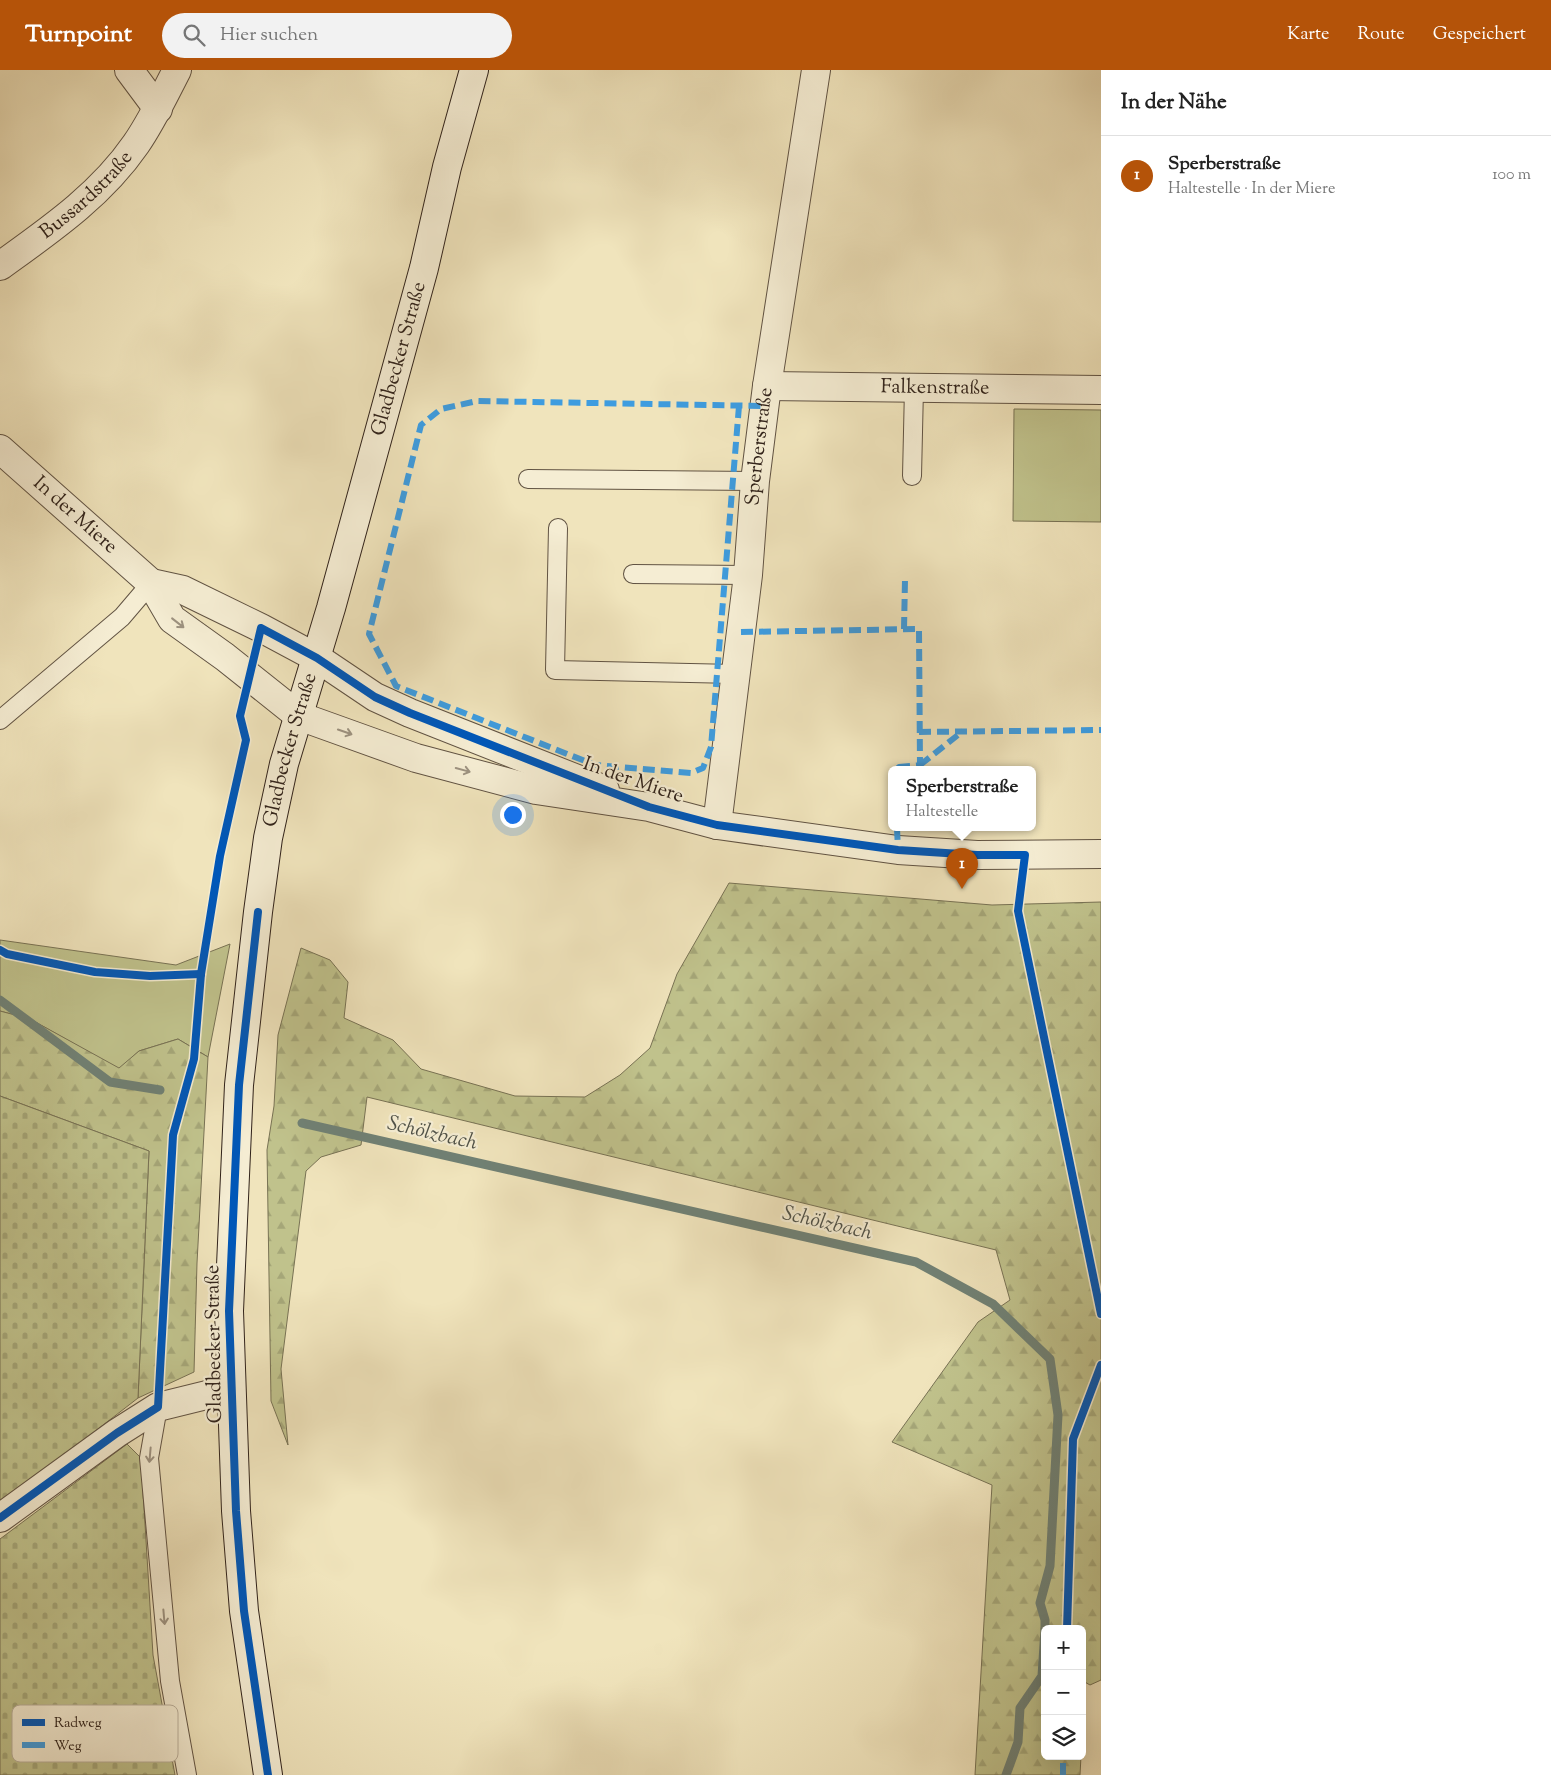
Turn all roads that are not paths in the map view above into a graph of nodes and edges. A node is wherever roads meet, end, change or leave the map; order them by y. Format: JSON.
{"nodes":[{"id":1,"x":129,"y":70,"type":"edge"},
{"id":2,"x":177,"y":70,"type":"edge"},
{"id":3,"x":474,"y":70,"type":"edge"},
{"id":4,"x":816,"y":70,"type":"edge"},
{"id":5,"x":158,"y":109,"type":"junction"},
{"id":6,"x":0,"y":266,"type":"edge"},
{"id":7,"x":767,"y":386,"type":"junction"},
{"id":8,"x":914,"y":388,"type":"junction"},
{"id":9,"x":1101,"y":390,"type":"edge"},
{"id":10,"x":0,"y":448,"type":"edge"},
{"id":11,"x":912,"y":476,"type":"dead end"},
{"id":12,"x":528,"y":479,"type":"dead end"},
{"id":13,"x":755,"y":481,"type":"junction"},
{"id":14,"x":558,"y":528,"type":"dead end"},
{"id":15,"x":633,"y":574,"type":"dead end"},
{"id":16,"x":748,"y":575,"type":"junction"},
{"id":17,"x":151,"y":583,"type":"junction"},
{"id":18,"x":317,"y":658,"type":"junction"},
{"id":19,"x":736,"y":674,"type":"junction"},
{"id":20,"x":299,"y":716,"type":"junction"},
{"id":21,"x":0,"y":720,"type":"edge"},
{"id":22,"x":649,"y":807,"type":"junction"},
{"id":23,"x":716,"y":825,"type":"junction"},
{"id":24,"x":1101,"y":854,"type":"edge"},
{"id":25,"x":231,"y":1389,"type":"junction"},
{"id":26,"x":158,"y":1407,"type":"junction"},
{"id":27,"x":0,"y":1518,"type":"edge"},
{"id":28,"x":174,"y":1705,"type":"edge"},
{"id":29,"x":178,"y":1725,"type":"edge"},
{"id":30,"x":187,"y":1775,"type":"edge"},
{"id":31,"x":268,"y":1775,"type":"edge"}],
"edges":[{"from":1,"to":5,"type":"street"},
{"from":2,"to":5,"type":"street","name":"Bussardstraße"},
{"from":3,"to":18,"type":"street","name":"Gladbecker Straße"},
{"from":4,"to":7,"type":"street","name":"Sperberstraße"},
{"from":5,"to":6,"type":"street","name":"Bussardstraße"},
{"from":7,"to":8,"type":"street","name":"Falkenstraße"},
{"from":7,"to":13,"type":"street","name":"Sperberstraße"},
{"from":8,"to":9,"type":"street","name":"Falkenstraße"},
{"from":8,"to":11,"type":"lane"},
{"from":10,"to":17,"type":"street","name":"In der Miere"},
{"from":12,"to":13,"type":"lane"},
{"from":13,"to":16,"type":"street","name":"Sperberstraße"},
{"from":14,"to":19,"type":"lane"},
{"from":15,"to":16,"type":"lane"},
{"from":16,"to":19,"type":"street","name":"Sperberstraße"},
{"from":17,"to":18,"type":"street","name":"In der Miere"},
{"from":17,"to":20,"type":"street","name":"In der Miere","one_way":true},
{"from":17,"to":21,"type":"lane"},
{"from":18,"to":20,"type":"street","name":"Gladbecker Straße"},
{"from":18,"to":22,"type":"street","name":"In der Miere"},
{"from":19,"to":23,"type":"street","name":"Sperberstraße"},
{"from":20,"to":22,"type":"street","name":"In der Miere","one_way":true},
{"from":20,"to":25,"type":"street","name":"Gladbecker Straße"},
{"from":22,"to":23,"type":"street","name":"In der Miere"},
{"from":23,"to":24,"type":"street","name":"In der Miere"},
{"from":25,"to":26,"type":"street","name":"Gladbecker Straße"},
{"from":25,"to":31,"type":"street","name":"Gladbecker Straße"},
{"from":26,"to":27,"type":"street","name":"Gladbecker Straße"},
{"from":26,"to":28,"type":"lane","one_way":true},
{"from":29,"to":30,"type":"lane","one_way":true}]}
